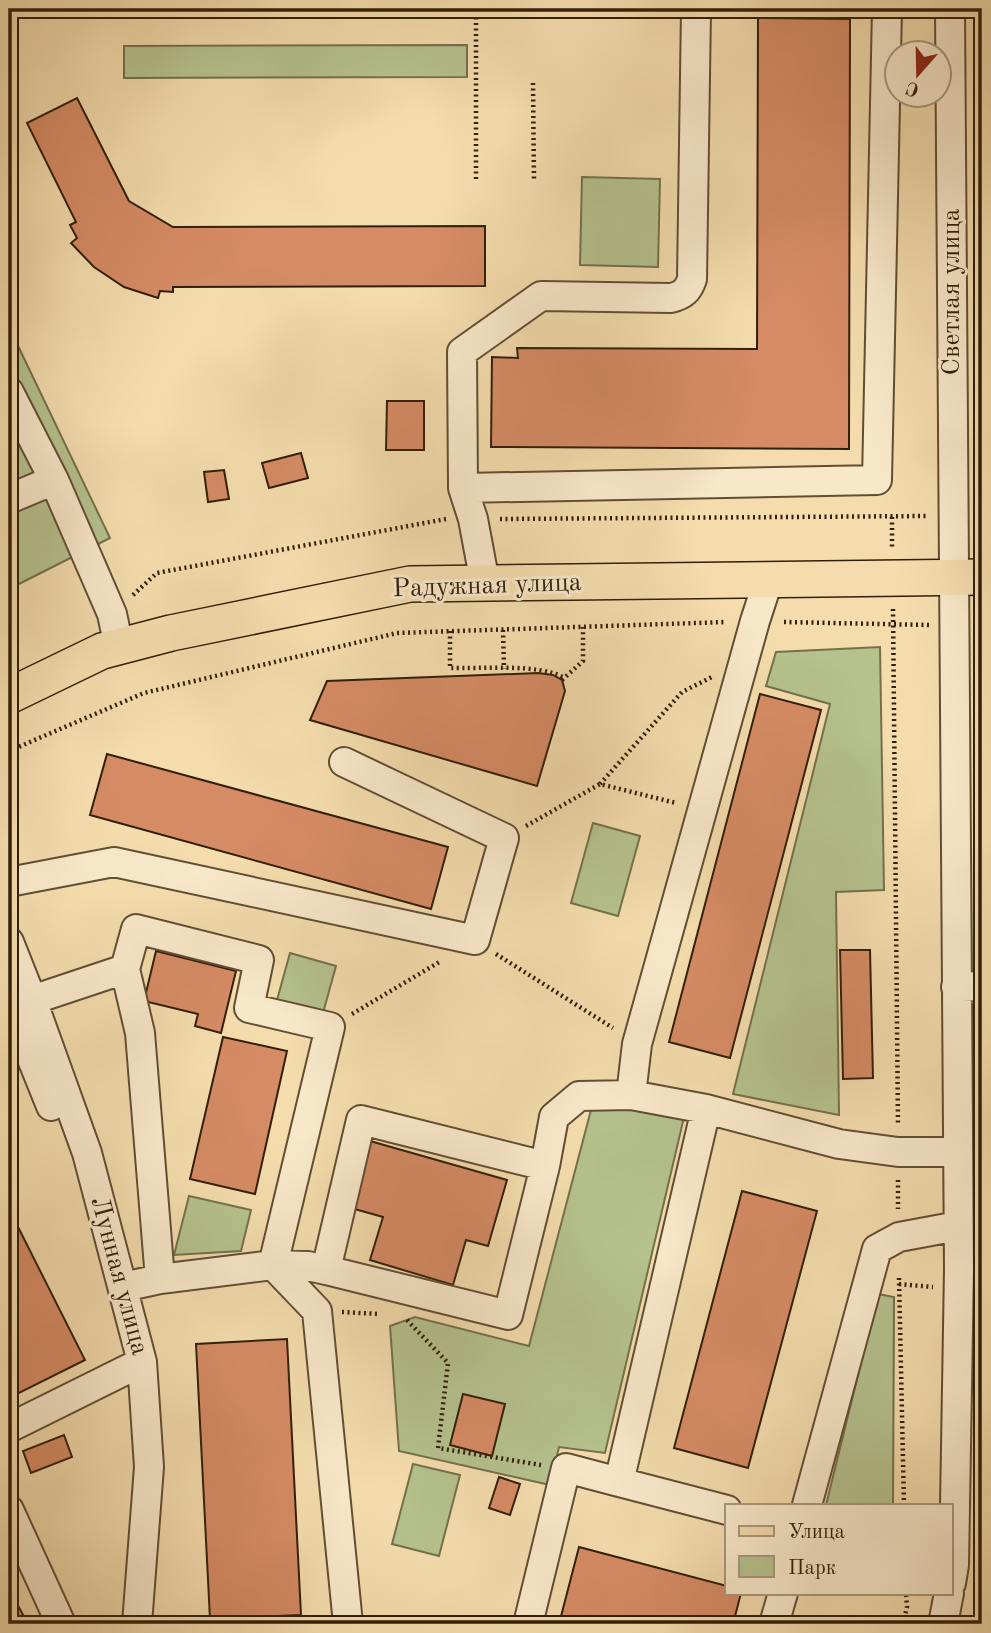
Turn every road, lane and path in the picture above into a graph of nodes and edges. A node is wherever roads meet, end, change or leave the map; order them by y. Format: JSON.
{"nodes":[{"id":1,"x":447,"y":9,"type":"edge"},
{"id":2,"x":575,"y":9,"type":"edge"},
{"id":3,"x":696,"y":9,"type":"edge"},
{"id":4,"x":887,"y":9,"type":"edge"},
{"id":5,"x":950,"y":9,"type":"edge"},
{"id":6,"x":575,"y":16,"type":"dead end"},
{"id":7,"x":447,"y":18,"type":"dead end"},
{"id":8,"x":476,"y":18,"type":"dead end"},
{"id":9,"x":533,"y":83,"type":"dead end"},
{"id":10,"x":476,"y":179,"type":"dead end"},
{"id":11,"x":534,"y":181,"type":"dead end"},
{"id":12,"x":9,"y":392,"type":"edge"},
{"id":13,"x":54,"y":480,"type":"junction"},
{"id":14,"x":463,"y":488,"type":"junction"},
{"id":15,"x":9,"y":499,"type":"edge"},
{"id":16,"x":473,"y":519,"type":"junction"},
{"id":17,"x":892,"y":577,"type":"junction"},
{"id":18,"x":968,"y":577,"type":"edge"},
{"id":19,"x":769,"y":578,"type":"junction"},
{"id":20,"x":485,"y":583,"type":"junction"},
{"id":21,"x":755,"y":621,"type":"junction"},
{"id":22,"x":893,"y":624,"type":"junction"},
{"id":23,"x":953,"y":625,"type":"junction"},
{"id":24,"x":583,"y":627,"type":"junction"},
{"id":25,"x":503,"y":630,"type":"junction"},
{"id":26,"x":116,"y":631,"type":"junction"},
{"id":27,"x":450,"y":631,"type":"junction"},
{"id":28,"x":744,"y":660,"type":"junction"},
{"id":29,"x":503,"y":669,"type":"junction"},
{"id":30,"x":9,"y":696,"type":"edge"},
{"id":31,"x":9,"y":751,"type":"edge"},
{"id":32,"x":344,"y":762,"type":"dead end"},
{"id":33,"x":600,"y":784,"type":"junction"},
{"id":34,"x":702,"y":810,"type":"junction"},
{"id":35,"x":504,"y":838,"type":"junction"},
{"id":36,"x":9,"y":882,"type":"edge"},
{"id":37,"x":475,"y":940,"type":"junction"},
{"id":38,"x":9,"y":942,"type":"edge"},
{"id":39,"x":125,"y":969,"type":"junction"},
{"id":40,"x":969,"y":987,"type":"edge"},
{"id":41,"x":21,"y":1001,"type":"edge"},
{"id":42,"x":331,"y":1027,"type":"junction"},
{"id":43,"x":637,"y":1044,"type":"junction"},
{"id":44,"x":631,"y":1095,"type":"junction"},
{"id":45,"x":51,"y":1106,"type":"dead end"},
{"id":46,"x":706,"y":1110,"type":"junction"},
{"id":47,"x":898,"y":1152,"type":"junction"},
{"id":48,"x":957,"y":1152,"type":"junction"},
{"id":49,"x":545,"y":1166,"type":"junction"},
{"id":50,"x":958,"y":1226,"type":"junction"},
{"id":51,"x":899,"y":1237,"type":"junction"},
{"id":52,"x":274,"y":1265,"type":"junction"},
{"id":53,"x":971,"y":1268,"type":"edge"},
{"id":54,"x":326,"y":1270,"type":"junction"},
{"id":55,"x":160,"y":1279,"type":"junction"},
{"id":56,"x":123,"y":1287,"type":"junction"},
{"id":57,"x":317,"y":1311,"type":"junction"},
{"id":58,"x":390,"y":1314,"type":"dead end"},
{"id":59,"x":402,"y":1315,"type":"dead end"},
{"id":60,"x":142,"y":1362,"type":"junction"},
{"id":61,"x":9,"y":1427,"type":"edge"},
{"id":62,"x":566,"y":1468,"type":"junction"},
{"id":63,"x":619,"y":1482,"type":"junction"},
{"id":64,"x":807,"y":1504,"type":"edge"},
{"id":65,"x":904,"y":1504,"type":"edge"},
{"id":66,"x":725,"y":1509,"type":"edge"},
{"id":67,"x":9,"y":1510,"type":"edge"},
{"id":68,"x":953,"y":1555,"type":"edge"},
{"id":69,"x":783,"y":1594,"type":"edge"},
{"id":70,"x":906,"y":1594,"type":"edge"},
{"id":71,"x":949,"y":1594,"type":"edge"},
{"id":72,"x":61,"y":1624,"type":"edge"},
{"id":73,"x":137,"y":1624,"type":"edge"},
{"id":74,"x":348,"y":1624,"type":"edge"},
{"id":75,"x":527,"y":1624,"type":"edge"},
{"id":76,"x":774,"y":1624,"type":"edge"},
{"id":77,"x":902,"y":1624,"type":"edge"},
{"id":78,"x":943,"y":1624,"type":"edge"}],
"edges":[{"from":1,"to":7,"type":"path"},
{"from":2,"to":6,"type":"path"},
{"from":3,"to":14,"type":"street"},
{"from":4,"to":14,"type":"street"},
{"from":5,"to":18,"type":"street","name":"Светлая улица"},
{"from":8,"to":10,"type":"path"},
{"from":9,"to":11,"type":"path"},
{"from":12,"to":13,"type":"street"},
{"from":13,"to":15,"type":"street"},
{"from":13,"to":26,"type":"street"},
{"from":14,"to":16,"type":"street"},
{"from":16,"to":17,"type":"path"},
{"from":16,"to":20,"type":"street"},
{"from":16,"to":26,"type":"path"},
{"from":17,"to":18,"type":"main road","name":"Радужная улица"},
{"from":17,"to":19,"type":"main road","name":"Радужная улица"},
{"from":17,"to":22,"type":"path"},
{"from":18,"to":23,"type":"street","name":"Светлая улица"},
{"from":19,"to":20,"type":"main road","name":"Радужная улица"},
{"from":19,"to":21,"type":"street"},
{"from":20,"to":26,"type":"main road","name":"Радужная улица"},
{"from":21,"to":22,"type":"path"},
{"from":21,"to":24,"type":"path"},
{"from":21,"to":28,"type":"street"},
{"from":22,"to":23,"type":"path"},
{"from":22,"to":47,"type":"path"},
{"from":23,"to":40,"type":"street","name":"Светлая улица"},
{"from":24,"to":25,"type":"path"},
{"from":24,"to":29,"type":"path"},
{"from":25,"to":27,"type":"path"},
{"from":25,"to":29,"type":"path"},
{"from":26,"to":30,"type":"main road","name":"Радужная улица"},
{"from":27,"to":29,"type":"path"},
{"from":27,"to":31,"type":"path"},
{"from":28,"to":33,"type":"path"},
{"from":28,"to":34,"type":"street"},
{"from":32,"to":35,"type":"street"},
{"from":33,"to":34,"type":"path"},
{"from":33,"to":35,"type":"path"},
{"from":34,"to":43,"type":"street"},
{"from":35,"to":37,"type":"street"},
{"from":36,"to":37,"type":"street"},
{"from":37,"to":42,"type":"path"},
{"from":37,"to":43,"type":"path"},
{"from":38,"to":41,"type":"street","name":"Лунная улица"},
{"from":39,"to":41,"type":"street"},
{"from":39,"to":42,"type":"street"},
{"from":39,"to":55,"type":"street"},
{"from":40,"to":48,"type":"street","name":"Светлая улица"},
{"from":41,"to":45,"type":"street"},
{"from":41,"to":56,"type":"street","name":"Лунная улица"},
{"from":42,"to":52,"type":"street"},
{"from":43,"to":44,"type":"street"},
{"from":44,"to":46,"type":"street"},
{"from":44,"to":49,"type":"street"},
{"from":46,"to":47,"type":"street"},
{"from":46,"to":63,"type":"street"},
{"from":47,"to":48,"type":"street"},
{"from":47,"to":51,"type":"path"},
{"from":48,"to":50,"type":"street","name":"Светлая улица"},
{"from":49,"to":54,"type":"street"},
{"from":49,"to":54,"type":"street"},
{"from":50,"to":51,"type":"street"},
{"from":50,"to":53,"type":"street","name":"Светлая улица"},
{"from":51,"to":64,"type":"street"},
{"from":51,"to":65,"type":"path"},
{"from":52,"to":54,"type":"street"},
{"from":52,"to":55,"type":"street"},
{"from":52,"to":57,"type":"street"},
{"from":53,"to":68,"type":"street","name":"Светлая улица"},
{"from":55,"to":56,"type":"street"},
{"from":56,"to":60,"type":"street","name":"Лунная улица"},
{"from":57,"to":58,"type":"path"},
{"from":57,"to":74,"type":"street"},
{"from":59,"to":62,"type":"path"},
{"from":60,"to":61,"type":"street"},
{"from":60,"to":73,"type":"street","name":"Лунная улица"},
{"from":62,"to":63,"type":"street"},
{"from":62,"to":75,"type":"street"},
{"from":63,"to":66,"type":"street"},
{"from":67,"to":72,"type":"street"},
{"from":69,"to":76,"type":"street"},
{"from":70,"to":77,"type":"path"},
{"from":71,"to":78,"type":"street"}]}
